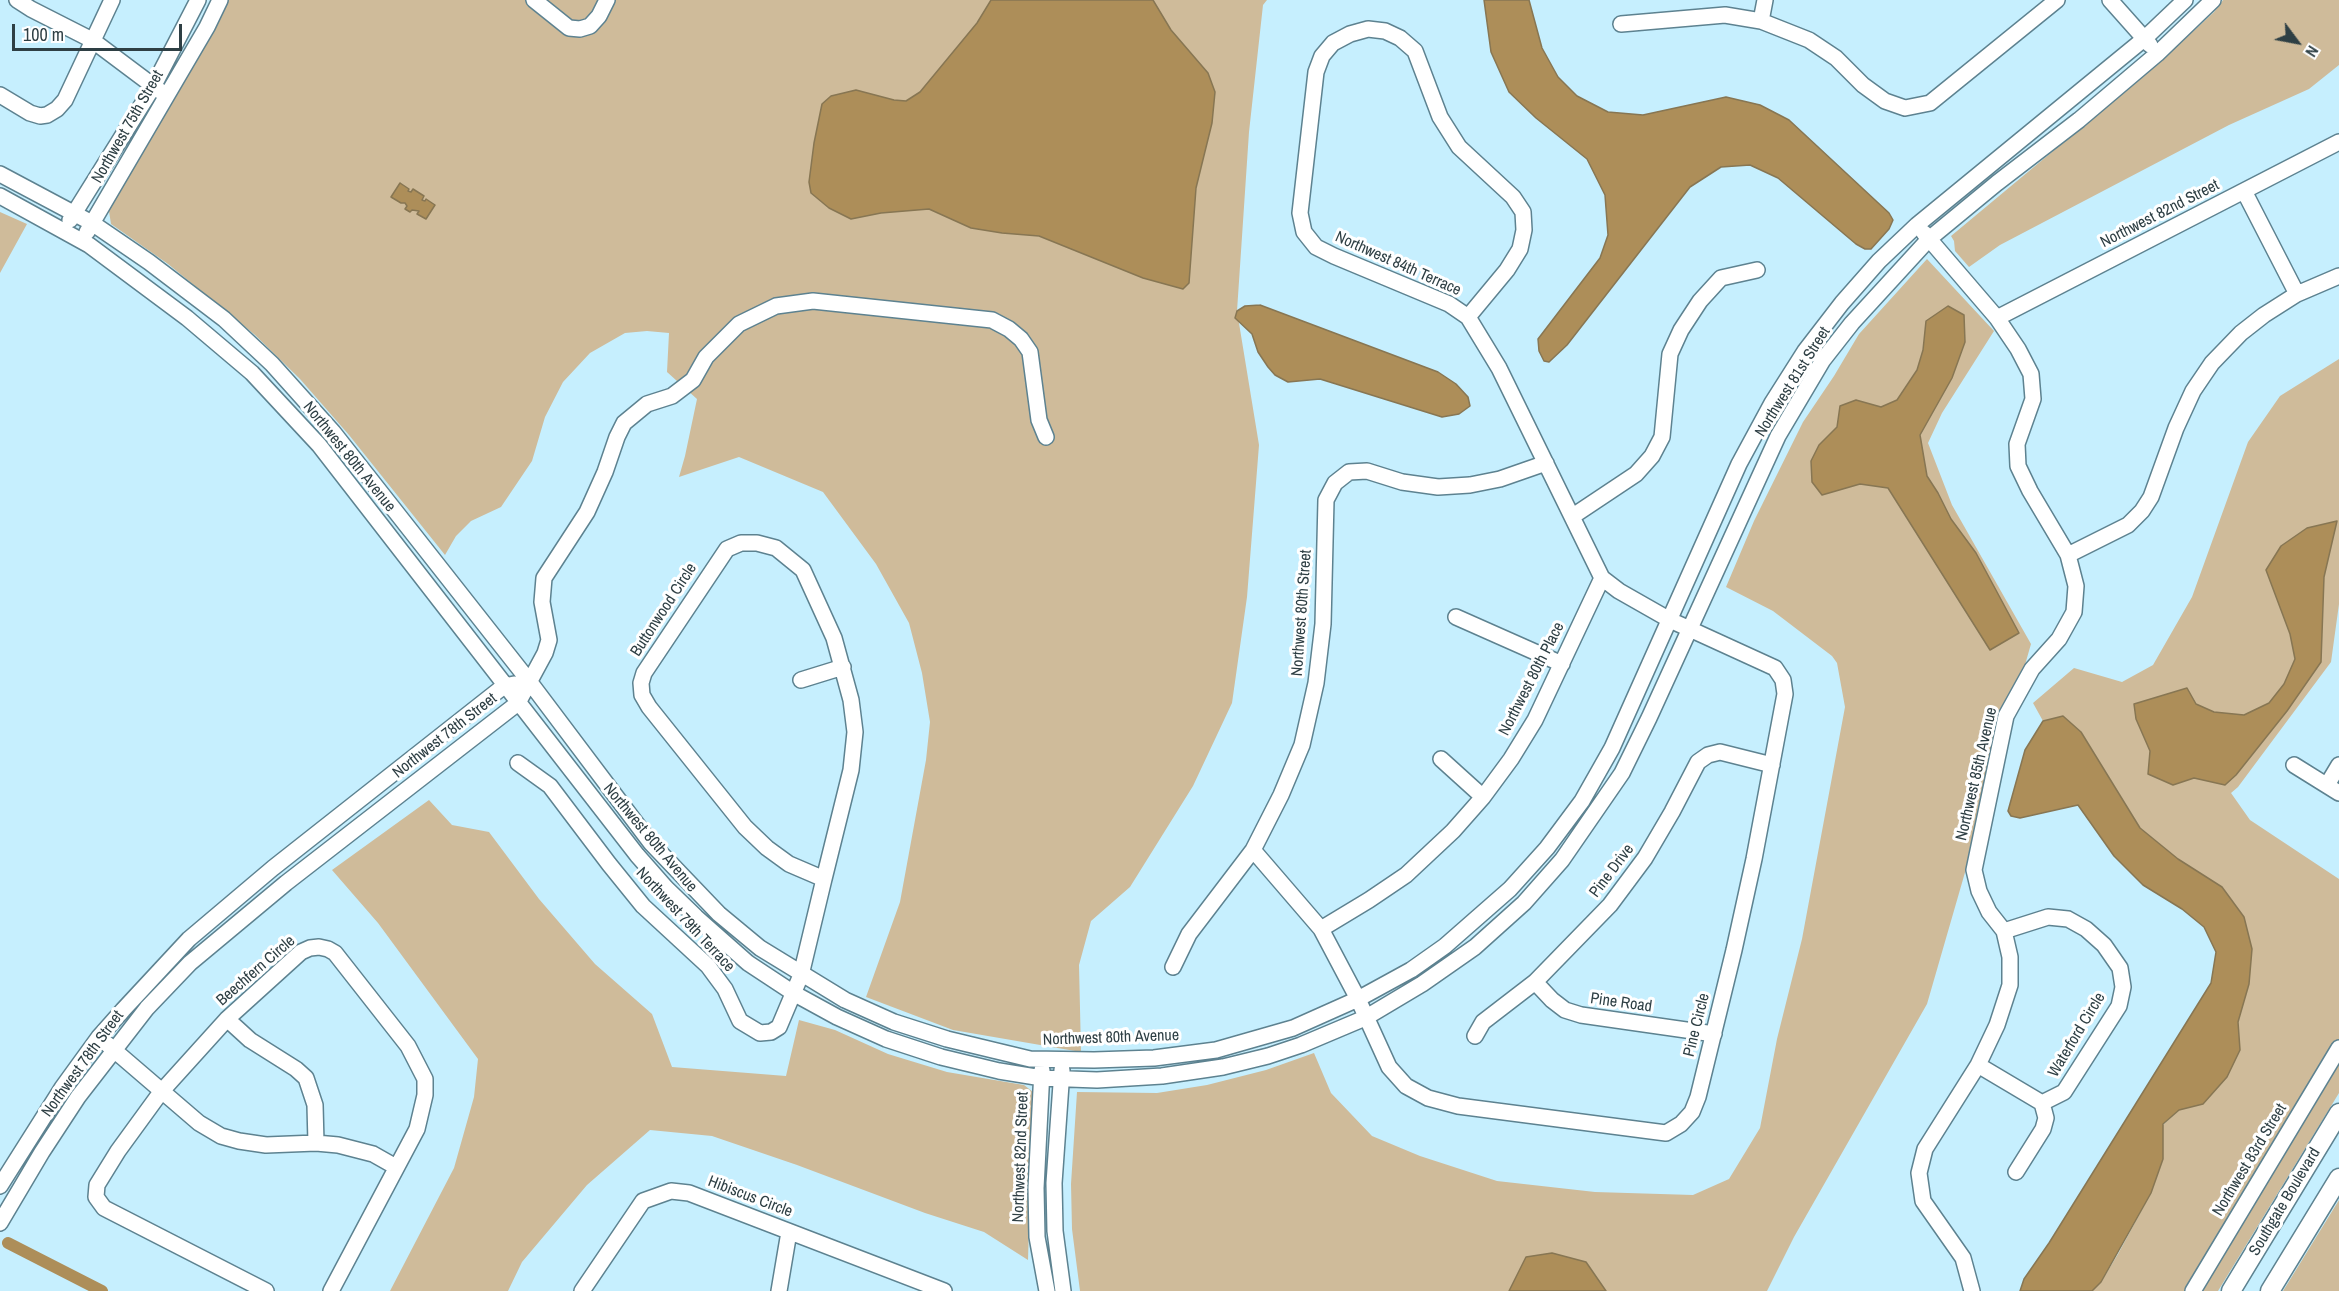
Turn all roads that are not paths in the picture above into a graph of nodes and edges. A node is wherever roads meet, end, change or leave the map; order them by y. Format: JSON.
{"nodes":[{"id":1,"x":17,"y":0,"type":"edge"},
{"id":2,"x":112,"y":0,"type":"edge"},
{"id":3,"x":198,"y":0,"type":"edge"},
{"id":4,"x":219,"y":0,"type":"edge"},
{"id":5,"x":534,"y":0,"type":"edge"},
{"id":6,"x":607,"y":0,"type":"edge"},
{"id":7,"x":1765,"y":0,"type":"edge"},
{"id":8,"x":2057,"y":0,"type":"edge"},
{"id":9,"x":2110,"y":0,"type":"edge"},
{"id":10,"x":2185,"y":0,"type":"edge"},
{"id":11,"x":2213,"y":0,"type":"edge"},
{"id":12,"x":1761,"y":21,"type":"junction"},
{"id":13,"x":1621,"y":24,"type":"dead end"},
{"id":14,"x":2144,"y":39,"type":"junction"},
{"id":15,"x":92,"y":40,"type":"junction"},
{"id":16,"x":2157,"y":54,"type":"junction"},
{"id":17,"x":153,"y":87,"type":"junction"},
{"id":18,"x":0,"y":95,"type":"edge"},
{"id":19,"x":168,"y":95,"type":"junction"},
{"id":20,"x":2339,"y":142,"type":"edge"},
{"id":21,"x":0,"y":174,"type":"edge"},
{"id":22,"x":2244,"y":191,"type":"junction"},
{"id":23,"x":0,"y":196,"type":"edge"},
{"id":24,"x":74,"y":214,"type":"junction"},
{"id":25,"x":92,"y":223,"type":"junction"},
{"id":26,"x":1917,"y":225,"type":"junction"},
{"id":27,"x":64,"y":230,"type":"junction"},
{"id":28,"x":1929,"y":239,"type":"junction"},
{"id":29,"x":82,"y":240,"type":"junction"},
{"id":30,"x":1757,"y":270,"type":"dead end"},
{"id":31,"x":2339,"y":276,"type":"edge"},
{"id":32,"x":2297,"y":294,"type":"junction"},
{"id":33,"x":1468,"y":317,"type":"junction"},
{"id":34,"x":1997,"y":318,"type":"junction"},
{"id":35,"x":1046,"y":437,"type":"dead end"},
{"id":36,"x":1546,"y":463,"type":"junction"},
{"id":37,"x":1573,"y":516,"type":"junction"},
{"id":38,"x":2068,"y":555,"type":"junction"},
{"id":39,"x":1602,"y":578,"type":"junction"},
{"id":40,"x":1456,"y":617,"type":"dead end"},
{"id":41,"x":1670,"y":620,"type":"junction"},
{"id":42,"x":1689,"y":629,"type":"junction"},
{"id":43,"x":1562,"y":664,"type":"junction"},
{"id":44,"x":843,"y":667,"type":"junction"},
{"id":45,"x":801,"y":680,"type":"dead end"},
{"id":46,"x":529,"y":681,"type":"junction"},
{"id":47,"x":504,"y":686,"type":"junction"},
{"id":48,"x":518,"y":703,"type":"junction"},
{"id":49,"x":1441,"y":759,"type":"dead end"},
{"id":50,"x":518,"y":763,"type":"dead end"},
{"id":51,"x":1772,"y":765,"type":"junction"},
{"id":52,"x":2294,"y":765,"type":"dead end"},
{"id":53,"x":2339,"y":765,"type":"edge"},
{"id":54,"x":2333,"y":789,"type":"edge"},
{"id":55,"x":1483,"y":797,"type":"junction"},
{"id":56,"x":1547,"y":848,"type":"joint"},
{"id":57,"x":1253,"y":850,"type":"junction"},
{"id":58,"x":1562,"y":860,"type":"joint"},
{"id":59,"x":824,"y":879,"type":"junction"},
{"id":60,"x":1321,"y":929,"type":"junction"},
{"id":61,"x":2004,"y":931,"type":"junction"},
{"id":62,"x":1173,"y":967,"type":"dead end"},
{"id":63,"x":801,"y":975,"type":"junction"},
{"id":64,"x":1535,"y":982,"type":"junction"},
{"id":65,"x":795,"y":994,"type":"junction"},
{"id":66,"x":1358,"y":999,"type":"junction"},
{"id":67,"x":1365,"y":1018,"type":"junction"},
{"id":68,"x":227,"y":1019,"type":"junction"},
{"id":69,"x":1714,"y":1034,"type":"junction"},
{"id":70,"x":1475,"y":1036,"type":"dead end"},
{"id":71,"x":99,"y":1038,"type":"junction"},
{"id":72,"x":2339,"y":1048,"type":"edge"},
{"id":73,"x":114,"y":1050,"type":"junction"},
{"id":74,"x":1042,"y":1059,"type":"junction"},
{"id":75,"x":1062,"y":1060,"type":"junction"},
{"id":76,"x":1978,"y":1065,"type":"junction"},
{"id":77,"x":1042,"y":1078,"type":"junction"},
{"id":78,"x":1062,"y":1078,"type":"junction"},
{"id":79,"x":161,"y":1092,"type":"junction"},
{"id":80,"x":2042,"y":1103,"type":"junction"},
{"id":81,"x":2339,"y":1113,"type":"edge"},
{"id":82,"x":316,"y":1143,"type":"junction"},
{"id":83,"x":396,"y":1167,"type":"junction"},
{"id":84,"x":2016,"y":1172,"type":"dead end"},
{"id":85,"x":2339,"y":1178,"type":"edge"},
{"id":86,"x":0,"y":1186,"type":"edge"},
{"id":87,"x":0,"y":1223,"type":"edge"},
{"id":88,"x":789,"y":1232,"type":"junction"},
{"id":89,"x":266,"y":1291,"type":"edge"},
{"id":90,"x":331,"y":1291,"type":"edge"},
{"id":91,"x":582,"y":1291,"type":"edge"},
{"id":92,"x":779,"y":1291,"type":"edge"},
{"id":93,"x":944,"y":1291,"type":"edge"},
{"id":94,"x":1047,"y":1291,"type":"edge"},
{"id":95,"x":1063,"y":1291,"type":"edge"},
{"id":96,"x":1972,"y":1291,"type":"edge"},
{"id":97,"x":2193,"y":1291,"type":"edge"},
{"id":98,"x":2230,"y":1291,"type":"edge"},
{"id":99,"x":2270,"y":1291,"type":"edge"}],
"edges":[{"from":1,"to":15,"type":"street"},
{"from":2,"to":15,"type":"street"},
{"from":3,"to":17,"type":"street","name":"Northwest 75th Street"},
{"from":4,"to":19,"type":"street","name":"Northwest 75th Street"},
{"from":5,"to":6,"type":"street"},
{"from":7,"to":12,"type":"street"},
{"from":8,"to":12,"type":"street"},
{"from":9,"to":14,"type":"street"},
{"from":10,"to":14,"type":"street","name":"Northwest 81st Street"},
{"from":11,"to":16,"type":"street","name":"Northwest 81st Street"},
{"from":12,"to":13,"type":"street"},
{"from":14,"to":16,"type":"street"},
{"from":14,"to":26,"type":"street","name":"Northwest 81st Street"},
{"from":15,"to":17,"type":"street"},
{"from":15,"to":18,"type":"street"},
{"from":16,"to":28,"type":"street","name":"Northwest 81st Street"},
{"from":17,"to":19,"type":"street"},
{"from":17,"to":24,"type":"street","name":"Northwest 75th Street"},
{"from":19,"to":25,"type":"street","name":"Northwest 75th Street"},
{"from":20,"to":22,"type":"street","name":"Northwest 82nd Street"},
{"from":21,"to":24,"type":"street","name":"Northwest 80th Avenue"},
{"from":22,"to":32,"type":"street"},
{"from":22,"to":34,"type":"street","name":"Northwest 82nd Street"},
{"from":23,"to":27,"type":"street","name":"Northwest 80th Avenue"},
{"from":24,"to":25,"type":"street","name":"Northwest 80th Avenue"},
{"from":24,"to":27,"type":"street","name":"Northwest 75th Street"},
{"from":25,"to":29,"type":"street","name":"Northwest 75th Street"},
{"from":25,"to":46,"type":"street","name":"Northwest 80th Avenue"},
{"from":26,"to":28,"type":"street","name":"Northwest 85th Avenue"},
{"from":26,"to":41,"type":"street","name":"Northwest 81st Street"},
{"from":27,"to":29,"type":"street","name":"Northwest 80th Avenue"},
{"from":28,"to":34,"type":"street","name":"Northwest 85th Avenue"},
{"from":28,"to":42,"type":"street","name":"Northwest 81st Street"},
{"from":29,"to":47,"type":"street","name":"Northwest 80th Avenue"},
{"from":30,"to":37,"type":"street"},
{"from":31,"to":32,"type":"street"},
{"from":32,"to":38,"type":"street"},
{"from":33,"to":33,"type":"street","name":"Northwest 84th Terrace"},
{"from":33,"to":36,"type":"street","name":"Northwest 84th Terrace"},
{"from":34,"to":38,"type":"street","name":"Northwest 85th Avenue"},
{"from":35,"to":46,"type":"street"},
{"from":36,"to":37,"type":"street","name":"Northwest 84th Terrace"},
{"from":36,"to":57,"type":"street","name":"Northwest 80th Street"},
{"from":37,"to":39,"type":"street","name":"Northwest 84th Terrace"},
{"from":38,"to":61,"type":"street","name":"Northwest 85th Avenue"},
{"from":39,"to":41,"type":"street"},
{"from":39,"to":43,"type":"street","name":"Northwest 80th Place"},
{"from":40,"to":43,"type":"street"},
{"from":41,"to":42,"type":"street","name":"Pine Circle"},
{"from":41,"to":56,"type":"street","name":"Northwest 81st Street"},
{"from":42,"to":51,"type":"street","name":"Pine Circle"},
{"from":42,"to":58,"type":"street","name":"Northwest 81st Street"},
{"from":43,"to":55,"type":"street","name":"Northwest 80th Place"},
{"from":44,"to":45,"type":"street"},
{"from":44,"to":59,"type":"street","name":"Buttonwood Circle"},
{"from":44,"to":59,"type":"street","name":"Buttonwood Circle"},
{"from":46,"to":47,"type":"street","name":"Northwest 78th Street"},
{"from":46,"to":48,"type":"street","name":"Northwest 78th Street"},
{"from":46,"to":63,"type":"street","name":"Northwest 80th Avenue"},
{"from":47,"to":48,"type":"street","name":"Northwest 80th Avenue"},
{"from":47,"to":71,"type":"street","name":"Northwest 78th Street"},
{"from":48,"to":65,"type":"street","name":"Northwest 80th Avenue"},
{"from":48,"to":73,"type":"street","name":"Northwest 78th Street"},
{"from":49,"to":55,"type":"street"},
{"from":50,"to":65,"type":"street","name":"Northwest 79th Terrace"},
{"from":51,"to":64,"type":"street","name":"Pine Drive"},
{"from":51,"to":69,"type":"street","name":"Pine Circle"},
{"from":52,"to":54,"type":"street"},
{"from":53,"to":54,"type":"street"},
{"from":55,"to":60,"type":"street","name":"Northwest 80th Place"},
{"from":56,"to":66,"type":"street","name":"Northwest 80th Avenue"},
{"from":57,"to":60,"type":"street","name":"Pine Circle"},
{"from":57,"to":62,"type":"street","name":"Northwest 80th Street"},
{"from":58,"to":67,"type":"street","name":"Northwest 80th Avenue"},
{"from":59,"to":63,"type":"street","name":"Buttonwood Circle"},
{"from":60,"to":66,"type":"street","name":"Pine Circle"},
{"from":61,"to":76,"type":"street"},
{"from":61,"to":80,"type":"street","name":"Waterford Circle"},
{"from":63,"to":65,"type":"street","name":"Buttonwood Circle"},
{"from":63,"to":74,"type":"street","name":"Northwest 80th Avenue"},
{"from":64,"to":69,"type":"street","name":"Pine Road"},
{"from":64,"to":70,"type":"street","name":"Pine Drive"},
{"from":65,"to":77,"type":"street","name":"Northwest 80th Avenue"},
{"from":66,"to":67,"type":"street","name":"Pine Circle"},
{"from":66,"to":75,"type":"street","name":"Northwest 80th Avenue"},
{"from":67,"to":69,"type":"street","name":"Pine Circle"},
{"from":67,"to":78,"type":"street","name":"Northwest 80th Avenue"},
{"from":68,"to":79,"type":"street","name":"Beechfern Circle"},
{"from":68,"to":82,"type":"street"},
{"from":68,"to":83,"type":"street","name":"Beechfern Circle"},
{"from":71,"to":73,"type":"street"},
{"from":71,"to":86,"type":"street","name":"Northwest 78th Street"},
{"from":72,"to":97,"type":"street","name":"Northwest 83rd Street"},
{"from":73,"to":79,"type":"street"},
{"from":73,"to":87,"type":"street","name":"Northwest 78th Street"},
{"from":74,"to":75,"type":"street","name":"Northwest 80th Avenue"},
{"from":74,"to":77,"type":"street","name":"Northwest 82nd Street"},
{"from":75,"to":78,"type":"street","name":"Northwest 82nd Street"},
{"from":76,"to":80,"type":"street"},
{"from":76,"to":96,"type":"street"},
{"from":77,"to":78,"type":"street","name":"Northwest 80th Avenue"},
{"from":77,"to":94,"type":"street","name":"Northwest 82nd Street"},
{"from":78,"to":95,"type":"street","name":"Northwest 82nd Street"},
{"from":79,"to":82,"type":"street"},
{"from":79,"to":89,"type":"street","name":"Beechfern Circle"},
{"from":80,"to":84,"type":"street"},
{"from":81,"to":98,"type":"main road","name":"Southgate Boulevard"},
{"from":82,"to":83,"type":"street"},
{"from":83,"to":90,"type":"street","name":"Beechfern Circle"},
{"from":85,"to":99,"type":"main road","name":"Southgate Boulevard"},
{"from":88,"to":91,"type":"street","name":"Hibiscus Circle"},
{"from":88,"to":92,"type":"street"},
{"from":88,"to":93,"type":"street","name":"Hibiscus Circle"}]}
